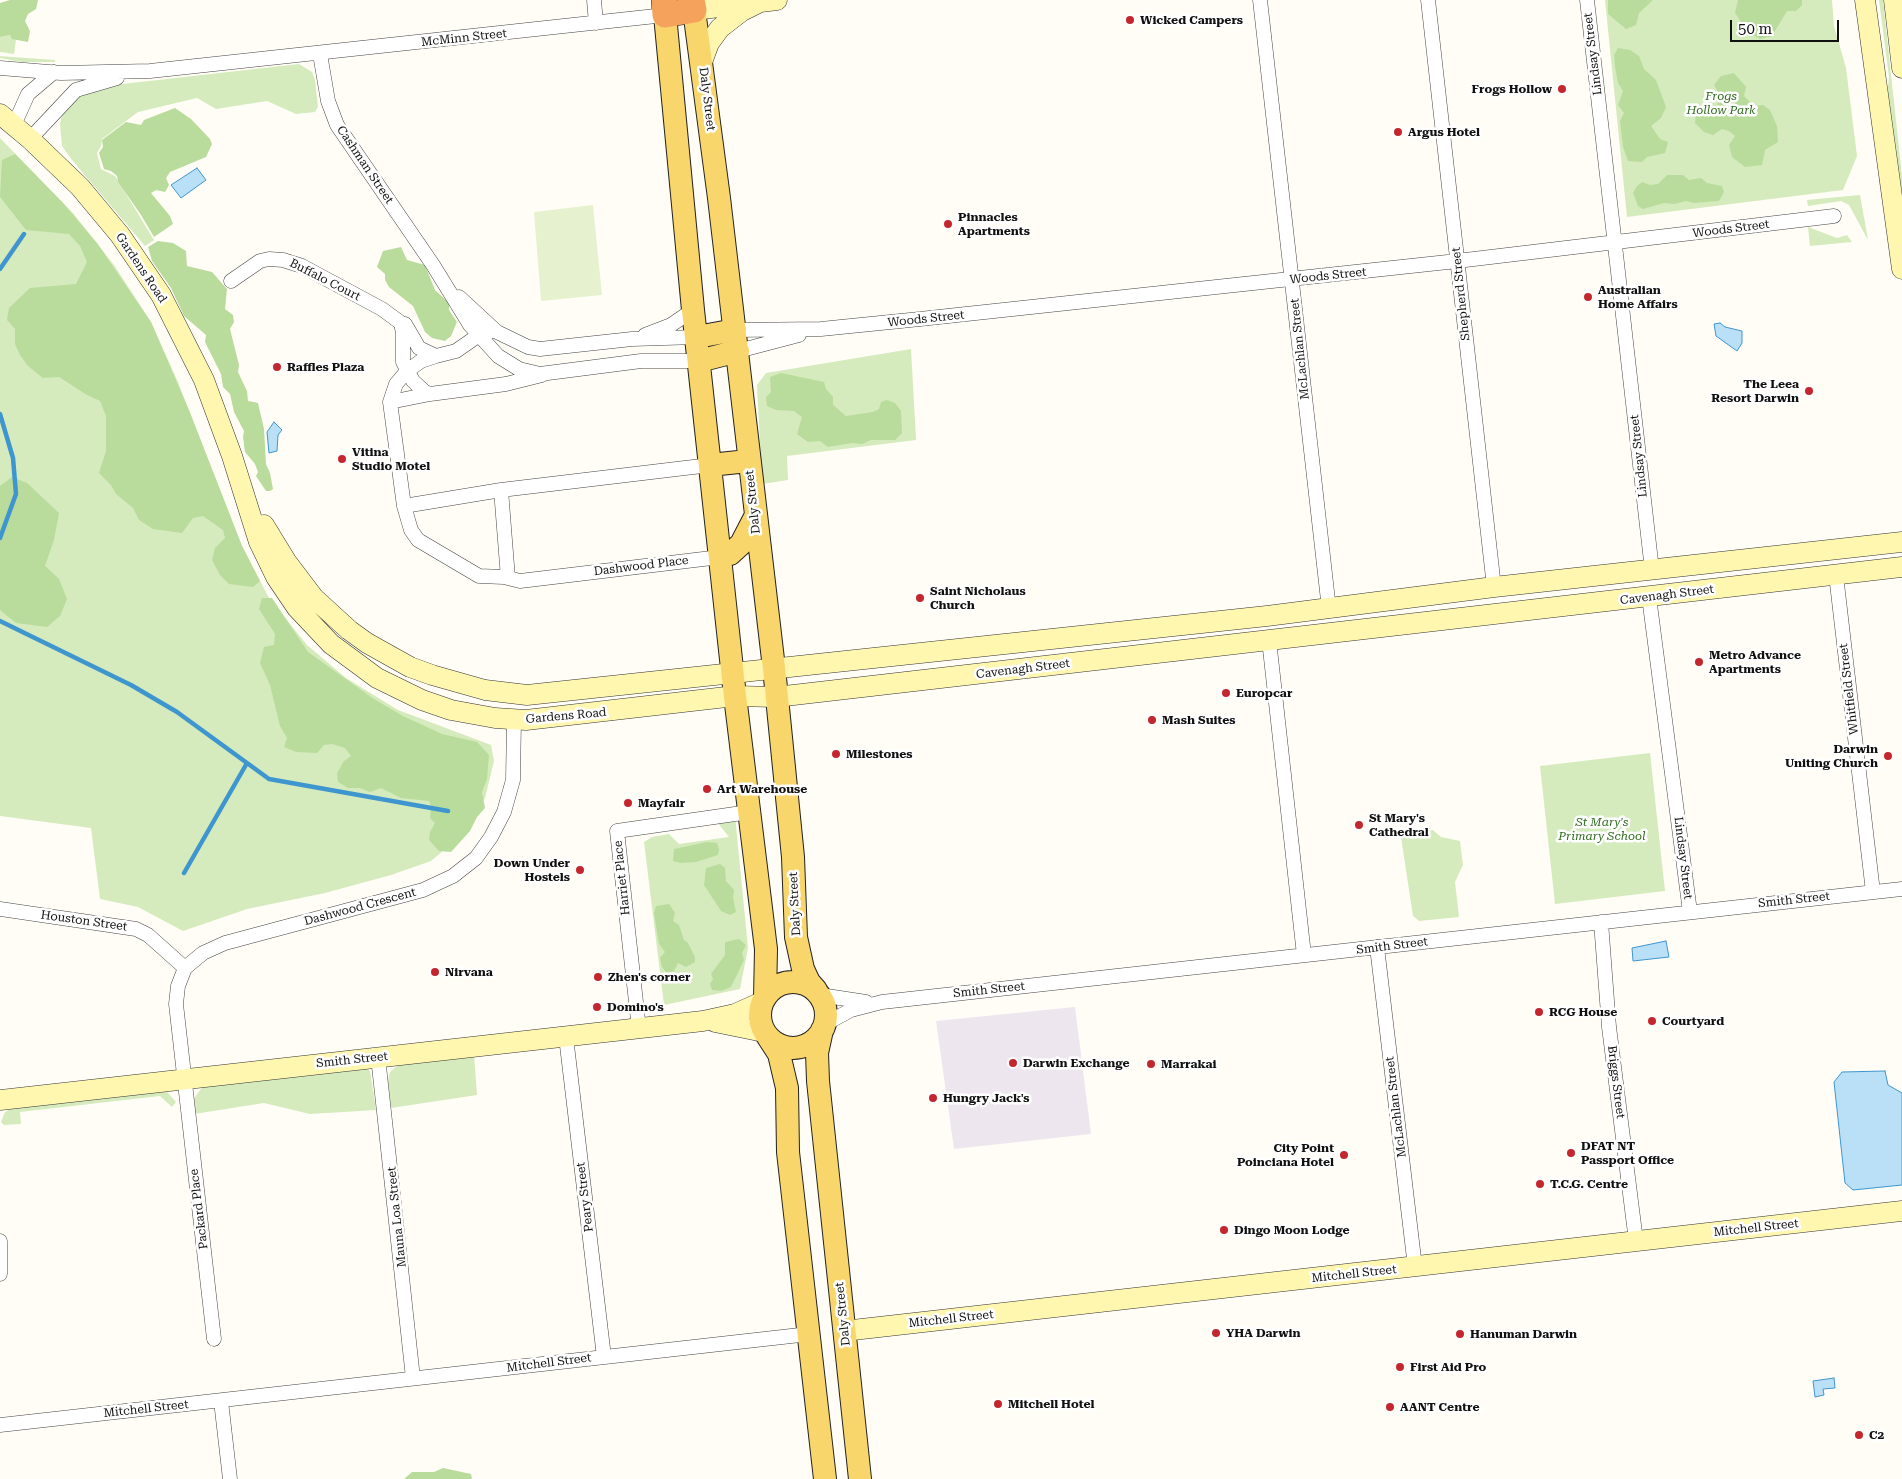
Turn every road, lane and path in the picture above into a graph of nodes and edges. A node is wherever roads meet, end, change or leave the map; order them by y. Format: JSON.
{"nodes":[{"id":1,"x":594,"y":0,"type":"edge"},
{"id":2,"x":1260,"y":0,"type":"edge"},
{"id":3,"x":1428,"y":0,"type":"edge"},
{"id":4,"x":1587,"y":0,"type":"edge"},
{"id":5,"x":1865,"y":0,"type":"edge"},
{"id":6,"x":1894,"y":0,"type":"edge"},
{"id":7,"x":769,"y":1,"type":"edge"},
{"id":8,"x":693,"y":5,"type":"edge"},
{"id":9,"x":664,"y":8,"type":"edge"},
{"id":10,"x":596,"y":23,"type":"junction"},
{"id":11,"x":320,"y":54,"type":"junction"},
{"id":12,"x":702,"y":62,"type":"junction"},
{"id":13,"x":0,"y":68,"type":"edge"},
{"id":14,"x":1902,"y":68,"type":"edge"},
{"id":15,"x":150,"y":71,"type":"junction"},
{"id":16,"x":54,"y":72,"type":"junction"},
{"id":17,"x":7,"y":120,"type":"edge"},
{"id":18,"x":30,"y":139,"type":"junction"},
{"id":19,"x":1834,"y":216,"type":"dead end"},
{"id":20,"x":1615,"y":243,"type":"junction"},
{"id":21,"x":1457,"y":261,"type":"junction"},
{"id":22,"x":433,"y":265,"type":"junction"},
{"id":23,"x":1902,"y":269,"type":"edge"},
{"id":24,"x":1292,"y":280,"type":"junction"},
{"id":25,"x":231,"y":282,"type":"dead end"},
{"id":26,"x":693,"y":310,"type":"junction"},
{"id":27,"x":396,"y":319,"type":"junction"},
{"id":28,"x":821,"y":329,"type":"junction"},
{"id":29,"x":497,"y":332,"type":"junction"},
{"id":30,"x":479,"y":335,"type":"junction"},
{"id":31,"x":697,"y":337,"type":"junction"},
{"id":32,"x":632,"y":339,"type":"junction"},
{"id":33,"x":736,"y":340,"type":"junction"},
{"id":34,"x":587,"y":344,"type":"junction"},
{"id":35,"x":528,"y":347,"type":"junction"},
{"id":36,"x":436,"y":356,"type":"junction"},
{"id":37,"x":699,"y":361,"type":"junction"},
{"id":38,"x":590,"y":366,"type":"junction"},
{"id":39,"x":519,"y":369,"type":"junction"},
{"id":40,"x":407,"y":372,"type":"junction"},
{"id":41,"x":548,"y":374,"type":"junction"},
{"id":42,"x":430,"y":394,"type":"junction"},
{"id":43,"x":390,"y":402,"type":"junction"},
{"id":44,"x":232,"y":456,"type":"junction"},
{"id":45,"x":748,"y":461,"type":"junction"},
{"id":46,"x":710,"y":465,"type":"junction"},
{"id":47,"x":501,"y":490,"type":"junction"},
{"id":48,"x":404,"y":506,"type":"junction"},
{"id":49,"x":754,"y":517,"type":"junction"},
{"id":50,"x":1902,"y":542,"type":"edge"},
{"id":51,"x":1830,"y":550,"type":"junction"},
{"id":52,"x":720,"y":556,"type":"junction"},
{"id":53,"x":1902,"y":567,"type":"edge"},
{"id":54,"x":1652,"y":570,"type":"junction"},
{"id":55,"x":1836,"y":575,"type":"junction"},
{"id":56,"x":508,"y":578,"type":"junction"},
{"id":57,"x":1494,"y":587,"type":"junction"},
{"id":58,"x":1649,"y":597,"type":"junction"},
{"id":59,"x":1329,"y":609,"type":"junction"},
{"id":60,"x":1498,"y":614,"type":"junction"},
{"id":61,"x":1267,"y":616,"type":"junction"},
{"id":62,"x":1331,"y":633,"type":"junction"},
{"id":63,"x":1269,"y":640,"type":"junction"},
{"id":64,"x":913,"y":653,"type":"junction"},
{"id":65,"x":774,"y":668,"type":"junction"},
{"id":66,"x":732,"y":672,"type":"junction"},
{"id":67,"x":917,"y":681,"type":"junction"},
{"id":68,"x":601,"y":687,"type":"junction"},
{"id":69,"x":514,"y":694,"type":"junction"},
{"id":70,"x":735,"y":696,"type":"junction"},
{"id":71,"x":776,"y":697,"type":"junction"},
{"id":72,"x":604,"y":712,"type":"junction"},
{"id":73,"x":514,"y":720,"type":"junction"},
{"id":74,"x":749,"y":812,"type":"junction"},
{"id":75,"x":1902,"y":889,"type":"edge"},
{"id":76,"x":1873,"y":892,"type":"junction"},
{"id":77,"x":0,"y":909,"type":"edge"},
{"id":78,"x":1690,"y":912,"type":"junction"},
{"id":79,"x":1601,"y":922,"type":"junction"},
{"id":80,"x":1377,"y":947,"type":"junction"},
{"id":81,"x":1304,"y":956,"type":"junction"},
{"id":82,"x":185,"y":968,"type":"junction"},
{"id":83,"x":818,"y":992,"type":"junction"},
{"id":84,"x":763,"y":1000,"type":"junction"},
{"id":85,"x":882,"y":1002,"type":"junction"},
{"id":86,"x":703,"y":1022,"type":"junction"},
{"id":87,"x":823,"y":1027,"type":"junction"},
{"id":88,"x":640,"y":1029,"type":"junction"},
{"id":89,"x":766,"y":1035,"type":"junction"},
{"id":90,"x":566,"y":1037,"type":"junction"},
{"id":91,"x":378,"y":1057,"type":"junction"},
{"id":92,"x":184,"y":1079,"type":"junction"},
{"id":93,"x":0,"y":1100,"type":"edge"},
{"id":94,"x":1902,"y":1211,"type":"edge"},
{"id":95,"x":0,"y":1241,"type":"edge"},
{"id":96,"x":1636,"y":1241,"type":"junction"},
{"id":97,"x":1414,"y":1267,"type":"junction"},
{"id":98,"x":0,"y":1274,"type":"edge"},
{"id":99,"x":844,"y":1330,"type":"junction"},
{"id":100,"x":809,"y":1334,"type":"junction"},
{"id":101,"x":214,"y":1339,"type":"dead end"},
{"id":102,"x":604,"y":1357,"type":"junction"},
{"id":103,"x":413,"y":1378,"type":"junction"},
{"id":104,"x":221,"y":1401,"type":"junction"},
{"id":105,"x":0,"y":1425,"type":"edge"},
{"id":106,"x":230,"y":1479,"type":"edge"},
{"id":107,"x":825,"y":1479,"type":"edge"},
{"id":108,"x":860,"y":1479,"type":"edge"}],
"edges":[{"from":1,"to":10,"type":"street"},
{"from":2,"to":24,"type":"street","name":"McLachlan Street"},
{"from":3,"to":21,"type":"street","name":"Shepherd Street"},
{"from":4,"to":20,"type":"street","name":"Lindsay Street"},
{"from":5,"to":23,"type":"street"},
{"from":6,"to":14,"type":"street"},
{"from":7,"to":8,"type":"street","name":"McMinn Street"},
{"from":7,"to":12,"type":"street"},
{"from":8,"to":9,"type":"highway","name":"McMinn Street"},
{"from":8,"to":12,"type":"main road","name":"Daly Street"},
{"from":9,"to":10,"type":"street","name":"McMinn Street"},
{"from":9,"to":26,"type":"main road"},
{"from":10,"to":11,"type":"street","name":"McMinn Street"},
{"from":11,"to":15,"type":"street","name":"McMinn Street"},
{"from":11,"to":22,"type":"street","name":"Cashman Street"},
{"from":12,"to":33,"type":"main road","name":"Daly Street"},
{"from":13,"to":16,"type":"street"},
{"from":15,"to":16,"type":"street"},
{"from":15,"to":18,"type":"street"},
{"from":16,"to":17,"type":"street"},
{"from":17,"to":18,"type":"street","name":"Gardens Road"},
{"from":18,"to":44,"type":"street","name":"Gardens Road"},
{"from":19,"to":20,"type":"street","name":"Woods Street"},
{"from":20,"to":21,"type":"street","name":"Woods Street"},
{"from":20,"to":54,"type":"street","name":"Lindsay Street"},
{"from":21,"to":24,"type":"street","name":"Woods Street"},
{"from":21,"to":57,"type":"street","name":"Shepherd Street"},
{"from":22,"to":29,"type":"street","name":"Cashman Street"},
{"from":22,"to":30,"type":"street","name":"Cashman Street"},
{"from":24,"to":28,"type":"street","name":"Woods Street"},
{"from":24,"to":59,"type":"street","name":"McLachlan Street"},
{"from":25,"to":27,"type":"street","name":"Buffalo Court"},
{"from":26,"to":31,"type":"main road"},
{"from":26,"to":32,"type":"street"},
{"from":27,"to":36,"type":"street","name":"Buffalo Court"},
{"from":27,"to":40,"type":"street"},
{"from":28,"to":33,"type":"street","name":"Woods Street"},
{"from":28,"to":33,"type":"street","name":"Woods Street"},
{"from":29,"to":30,"type":"street"},
{"from":29,"to":35,"type":"street"},
{"from":30,"to":36,"type":"street"},
{"from":30,"to":39,"type":"street"},
{"from":31,"to":32,"type":"street"},
{"from":31,"to":33,"type":"main road"},
{"from":31,"to":37,"type":"main road"},
{"from":32,"to":34,"type":"street"},
{"from":33,"to":37,"type":"main road"},
{"from":33,"to":45,"type":"main road","name":"Daly Street"},
{"from":34,"to":35,"type":"street"},
{"from":34,"to":38,"type":"street"},
{"from":35,"to":39,"type":"street"},
{"from":36,"to":40,"type":"street"},
{"from":37,"to":38,"type":"street"},
{"from":37,"to":46,"type":"main road"},
{"from":38,"to":41,"type":"street"},
{"from":39,"to":41,"type":"street"},
{"from":40,"to":42,"type":"street"},
{"from":40,"to":43,"type":"street"},
{"from":41,"to":42,"type":"street"},
{"from":42,"to":43,"type":"street"},
{"from":43,"to":48,"type":"street","name":"Dashwood Place"},
{"from":44,"to":69,"type":"street","name":"Gardens Road"},
{"from":44,"to":73,"type":"street","name":"Gardens Road"},
{"from":45,"to":46,"type":"main road"},
{"from":45,"to":49,"type":"main road","name":"Daly Street"},
{"from":46,"to":47,"type":"street"},
{"from":46,"to":52,"type":"main road"},
{"from":47,"to":48,"type":"street"},
{"from":47,"to":56,"type":"street"},
{"from":48,"to":56,"type":"street","name":"Dashwood Place"},
{"from":49,"to":52,"type":"main road","name":"Dashwood Place"},
{"from":49,"to":65,"type":"main road","name":"Daly Street"},
{"from":50,"to":51,"type":"street"},
{"from":51,"to":54,"type":"street"},
{"from":51,"to":55,"type":"street"},
{"from":52,"to":56,"type":"street","name":"Dashwood Place"},
{"from":52,"to":66,"type":"main road"},
{"from":53,"to":55,"type":"street","name":"Cavenagh Street"},
{"from":54,"to":57,"type":"street"},
{"from":54,"to":58,"type":"street","name":"Lindsay Street"},
{"from":55,"to":58,"type":"street","name":"Cavenagh Street"},
{"from":55,"to":76,"type":"street","name":"Whitfield Street"},
{"from":57,"to":59,"type":"street"},
{"from":57,"to":60,"type":"street"},
{"from":58,"to":60,"type":"street","name":"Cavenagh Street"},
{"from":58,"to":78,"type":"street","name":"Lindsay Street"},
{"from":59,"to":61,"type":"street"},
{"from":59,"to":62,"type":"street"},
{"from":60,"to":62,"type":"street","name":"Cavenagh Street"},
{"from":61,"to":63,"type":"street"},
{"from":61,"to":64,"type":"street"},
{"from":62,"to":63,"type":"street","name":"Cavenagh Street"},
{"from":63,"to":67,"type":"street","name":"Cavenagh Street"},
{"from":63,"to":81,"type":"street"},
{"from":64,"to":65,"type":"street"},
{"from":64,"to":67,"type":"street"},
{"from":65,"to":66,"type":"street","name":"Gardens Road"},
{"from":65,"to":71,"type":"main road","name":"Daly Street"},
{"from":66,"to":68,"type":"street","name":"Gardens Road"},
{"from":66,"to":70,"type":"main road"},
{"from":67,"to":71,"type":"street","name":"Cavenagh Street"},
{"from":68,"to":69,"type":"street","name":"Gardens Road"},
{"from":68,"to":72,"type":"street"},
{"from":69,"to":73,"type":"street","name":"Dashwood Crescent"},
{"from":70,"to":71,"type":"street","name":"Gardens Road"},
{"from":70,"to":72,"type":"street","name":"Gardens Road"},
{"from":70,"to":74,"type":"main road"},
{"from":71,"to":83,"type":"main road","name":"Daly Street"},
{"from":72,"to":73,"type":"street","name":"Gardens Road"},
{"from":73,"to":82,"type":"street","name":"Dashwood Crescent"},
{"from":74,"to":84,"type":"main road"},
{"from":74,"to":88,"type":"street","name":"Harriet Place"},
{"from":75,"to":76,"type":"street","name":"Smith Street"},
{"from":76,"to":78,"type":"street","name":"Smith Street"},
{"from":77,"to":82,"type":"street","name":"Houston Street"},
{"from":78,"to":79,"type":"street","name":"Smith Street"},
{"from":79,"to":80,"type":"street","name":"Smith Street"},
{"from":79,"to":96,"type":"street","name":"Briggs Street"},
{"from":80,"to":81,"type":"street","name":"Smith Street"},
{"from":80,"to":97,"type":"street","name":"McLachlan Street"},
{"from":81,"to":85,"type":"street","name":"Smith Street"},
{"from":82,"to":92,"type":"street"},
{"from":83,"to":84,"type":"main road"},
{"from":83,"to":85,"type":"street","name":"Smith Street"},
{"from":83,"to":87,"type":"main road"},
{"from":84,"to":86,"type":"street","name":"Smith Street"},
{"from":84,"to":89,"type":"main road"},
{"from":85,"to":87,"type":"street","name":"Smith Street"},
{"from":86,"to":88,"type":"street","name":"Smith Street"},
{"from":86,"to":89,"type":"street","name":"Smith Street"},
{"from":87,"to":89,"type":"main road"},
{"from":87,"to":99,"type":"main road","name":"Daly Street"},
{"from":88,"to":90,"type":"street","name":"Smith Street"},
{"from":89,"to":100,"type":"main road"},
{"from":90,"to":91,"type":"street","name":"Smith Street"},
{"from":90,"to":102,"type":"street","name":"Peary Street"},
{"from":91,"to":92,"type":"street","name":"Smith Street"},
{"from":91,"to":103,"type":"street","name":"Mauna Loa Street"},
{"from":92,"to":93,"type":"street","name":"Smith Street"},
{"from":92,"to":101,"type":"street","name":"Packard Place"},
{"from":94,"to":96,"type":"street","name":"Mitchell Street"},
{"from":95,"to":98,"type":"street"},
{"from":96,"to":97,"type":"street","name":"Mitchell Street"},
{"from":97,"to":99,"type":"street","name":"Mitchell Street"},
{"from":99,"to":100,"type":"main road","name":"Mitchell Street"},
{"from":99,"to":108,"type":"main road","name":"Daly Street"},
{"from":100,"to":102,"type":"street","name":"Mitchell Street"},
{"from":100,"to":107,"type":"main road"},
{"from":102,"to":103,"type":"street","name":"Mitchell Street"},
{"from":103,"to":104,"type":"street","name":"Mitchell Street"},
{"from":104,"to":105,"type":"street","name":"Mitchell Street"},
{"from":104,"to":106,"type":"street"}]}
